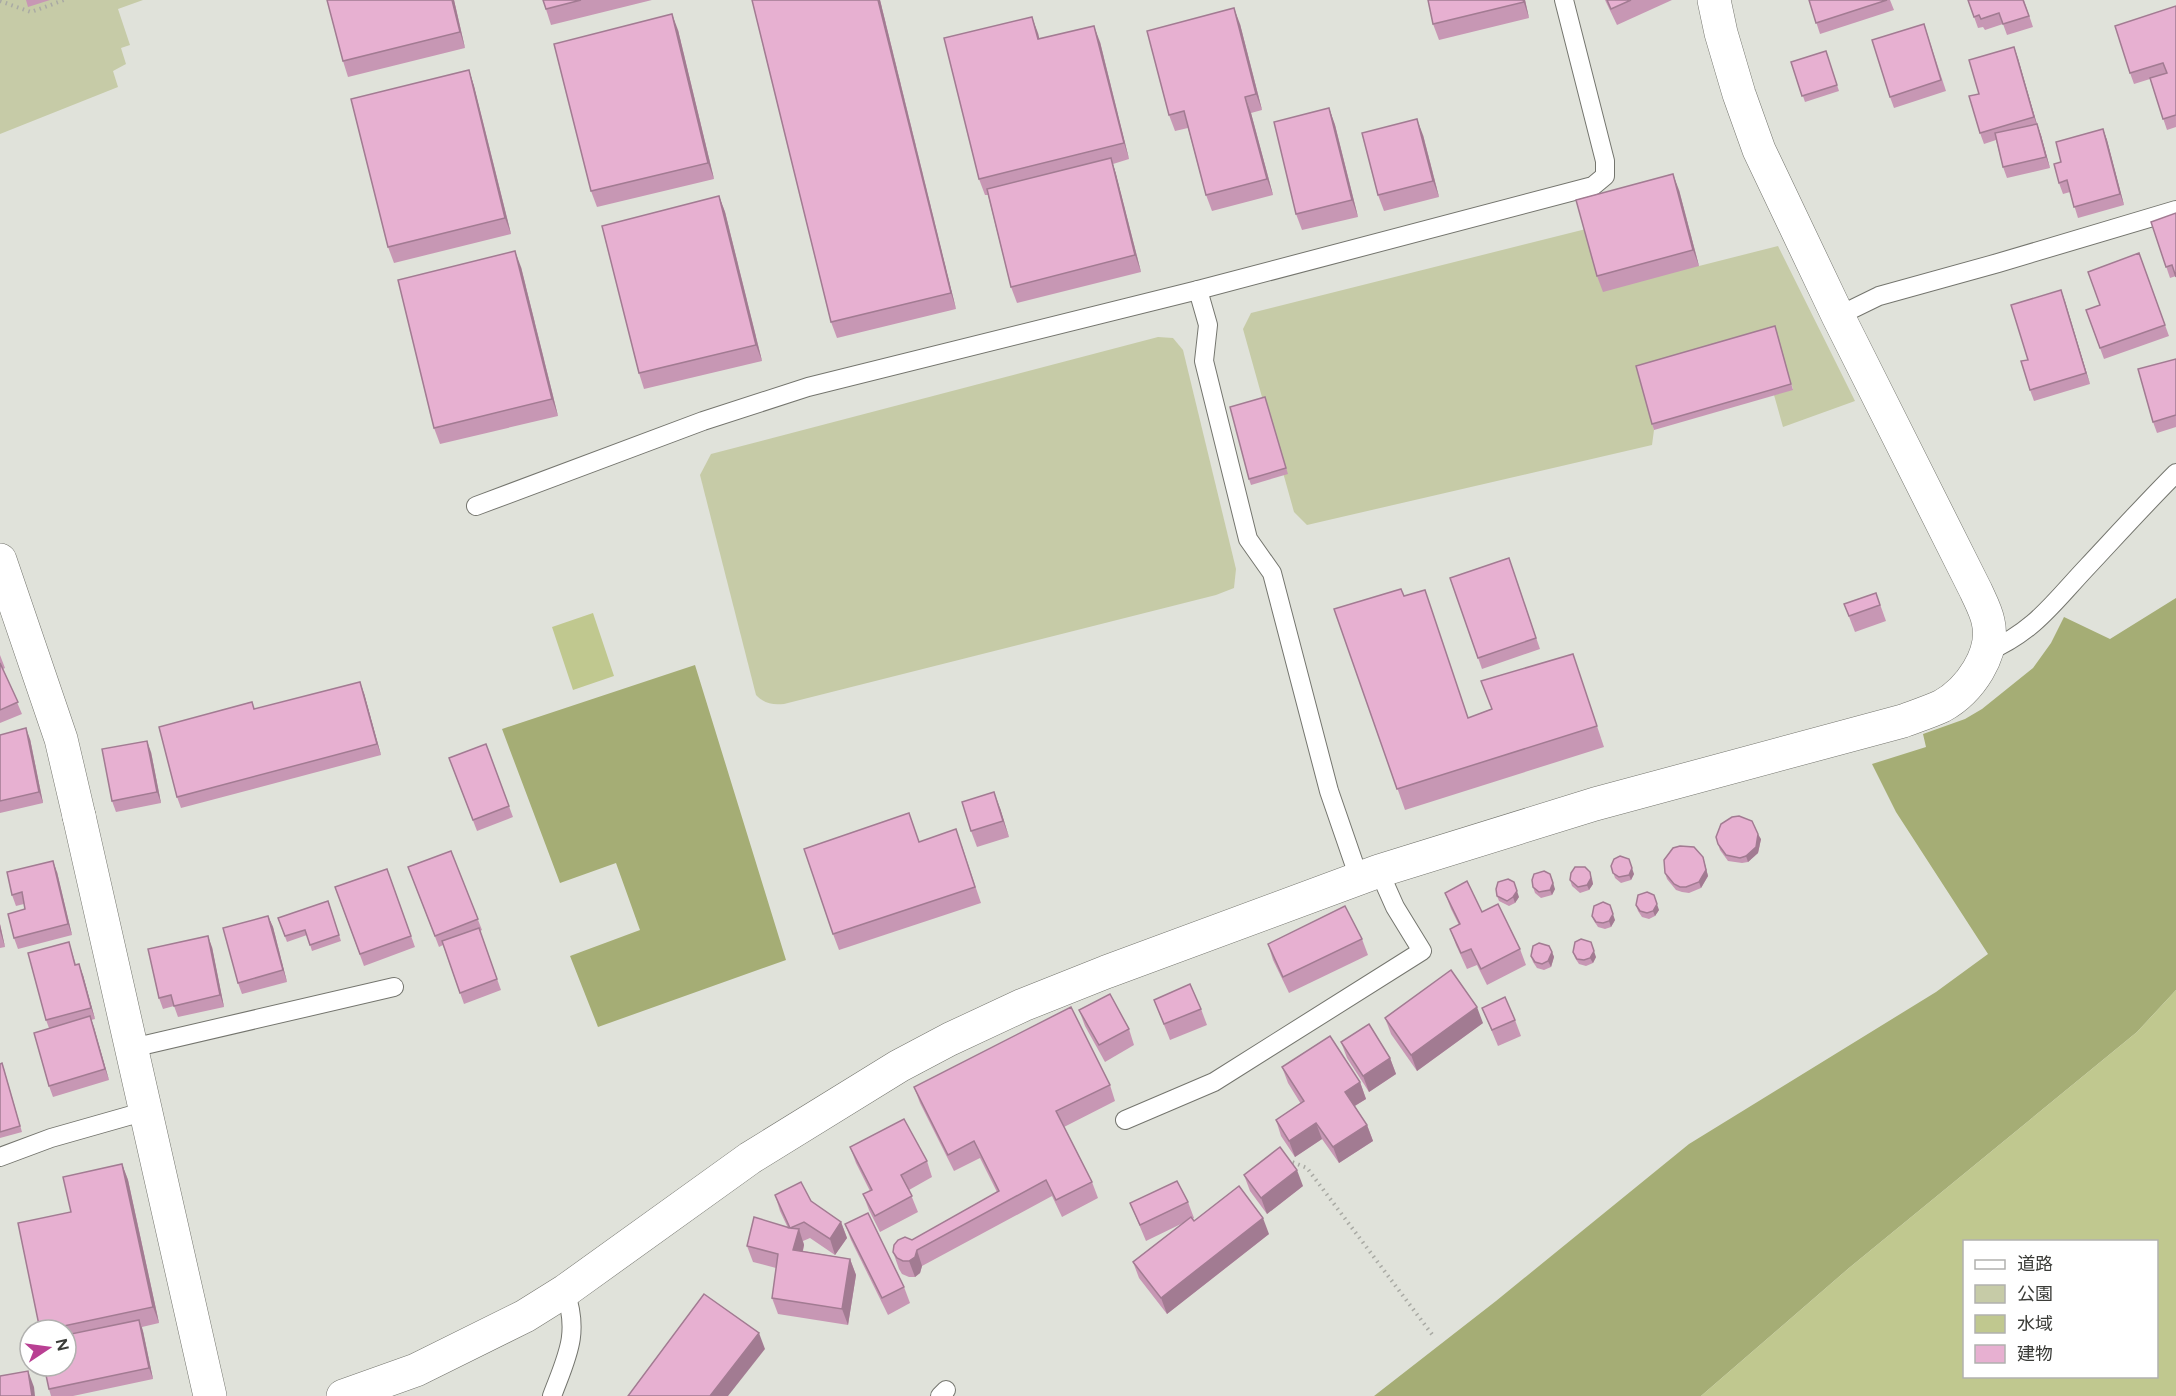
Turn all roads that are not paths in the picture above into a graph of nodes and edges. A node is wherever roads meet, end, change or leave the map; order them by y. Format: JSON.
{"nodes":[{"id":1,"x":1564,"y":0,"type":"edge"},
{"id":2,"x":1714,"y":0,"type":"edge"},
{"id":3,"x":2176,"y":210,"type":"edge"},
{"id":4,"x":1198,"y":290,"type":"junction"},
{"id":5,"x":1838,"y":316,"type":"junction"},
{"id":6,"x":2176,"y":473,"type":"edge"},
{"id":7,"x":476,"y":506,"type":"dead end"},
{"id":8,"x":0,"y":560,"type":"edge"},
{"id":9,"x":1987,"y":652,"type":"junction"},
{"id":10,"x":1369,"y":875,"type":"junction"},
{"id":11,"x":394,"y":987,"type":"dead end"},
{"id":12,"x":132,"y":1048,"type":"junction"},
{"id":13,"x":146,"y":1111,"type":"junction"},
{"id":14,"x":1125,"y":1120,"type":"dead end"},
{"id":15,"x":0,"y":1157,"type":"edge"},
{"id":16,"x":566,"y":1291,"type":"junction"},
{"id":17,"x":210,"y":1396,"type":"edge"},
{"id":18,"x":343,"y":1396,"type":"edge"},
{"id":19,"x":552,"y":1396,"type":"edge"}],
"edges":[{"from":1,"to":4,"type":"lane"},
{"from":2,"to":5,"type":"street"},
{"from":3,"to":5,"type":"lane"},
{"from":4,"to":7,"type":"lane"},
{"from":4,"to":10,"type":"lane"},
{"from":5,"to":9,"type":"street"},
{"from":6,"to":9,"type":"lane"},
{"from":8,"to":12,"type":"street"},
{"from":9,"to":10,"type":"street"},
{"from":10,"to":14,"type":"lane"},
{"from":10,"to":16,"type":"street"},
{"from":11,"to":12,"type":"lane"},
{"from":12,"to":13,"type":"street"},
{"from":13,"to":15,"type":"lane"},
{"from":13,"to":17,"type":"street"},
{"from":16,"to":18,"type":"street"},
{"from":16,"to":19,"type":"lane"}]}
